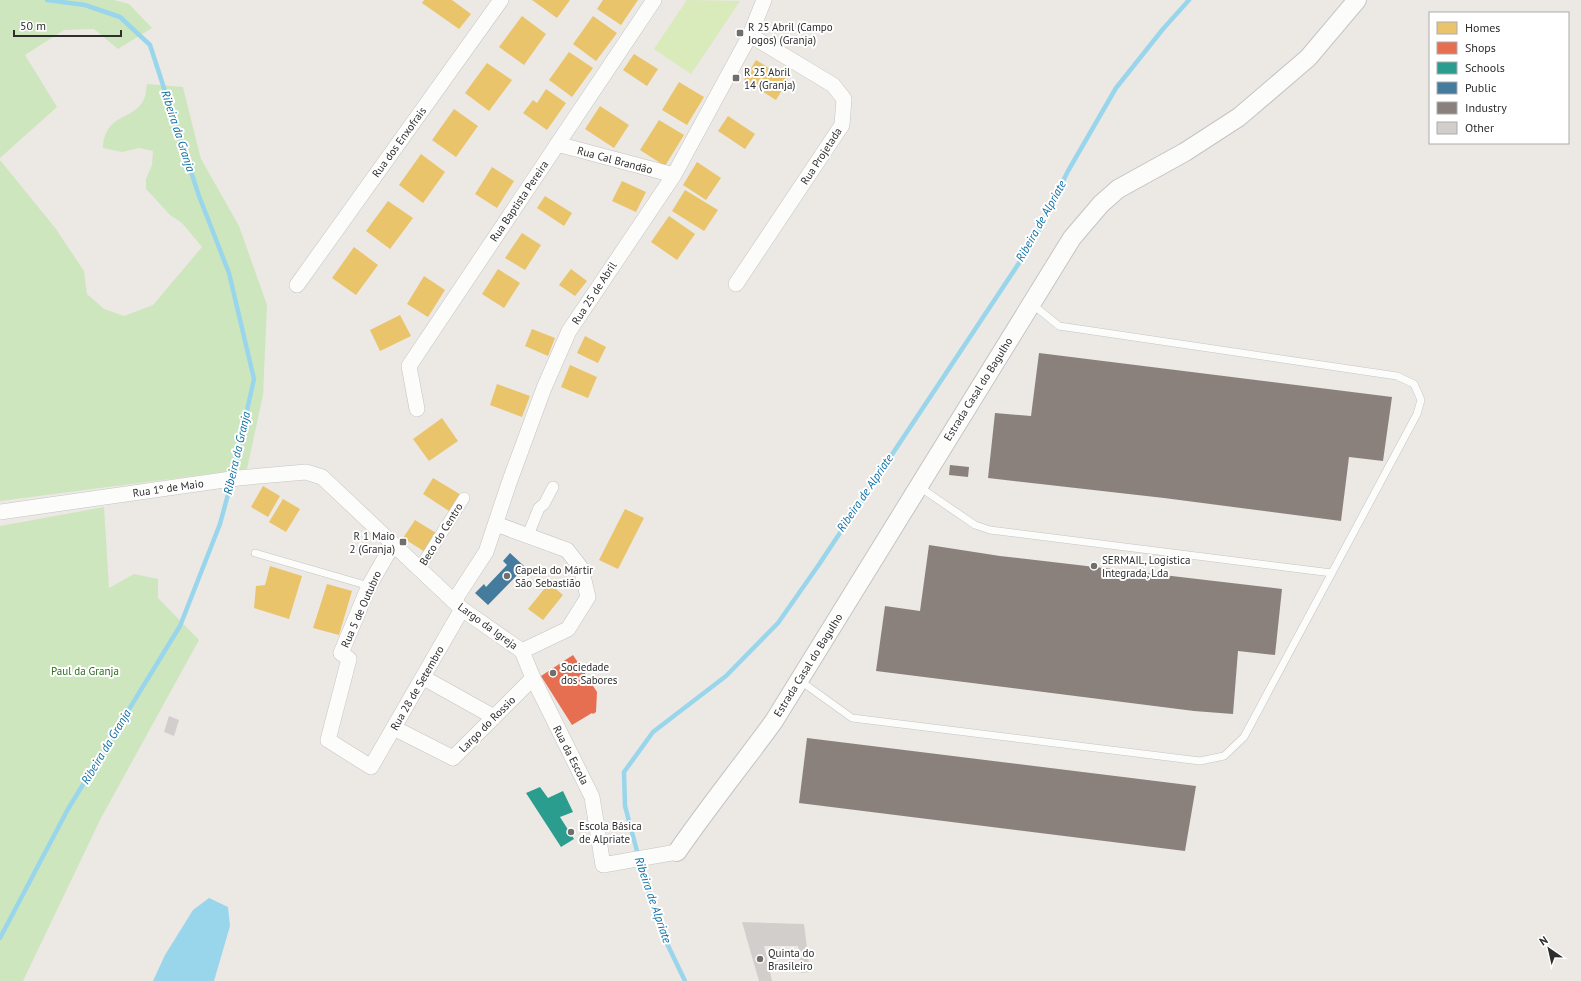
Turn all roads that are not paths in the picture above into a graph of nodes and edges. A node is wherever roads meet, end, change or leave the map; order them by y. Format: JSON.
{"nodes":[{"id":1,"x":501,"y":0,"type":"edge"},
{"id":2,"x":654,"y":0,"type":"edge"},
{"id":3,"x":764,"y":0,"type":"edge"},
{"id":4,"x":1358,"y":0,"type":"edge"},
{"id":5,"x":750,"y":35,"type":"junction"},
{"id":6,"x":557,"y":144,"type":"junction"},
{"id":7,"x":674,"y":175,"type":"junction"},
{"id":8,"x":736,"y":284,"type":"dead end"},
{"id":9,"x":297,"y":285,"type":"dead end"},
{"id":10,"x":1032,"y":304,"type":"junction"},
{"id":11,"x":417,"y":410,"type":"dead end"},
{"id":12,"x":918,"y":486,"type":"junction"},
{"id":13,"x":553,"y":487,"type":"dead end"},
{"id":14,"x":464,"y":498,"type":"dead end"},
{"id":15,"x":0,"y":512,"type":"edge"},
{"id":16,"x":496,"y":524,"type":"junction"},
{"id":17,"x":528,"y":535,"type":"junction"},
{"id":18,"x":393,"y":544,"type":"junction"},
{"id":19,"x":255,"y":553,"type":"dead end"},
{"id":20,"x":419,"y":569,"type":"junction"},
{"id":21,"x":1332,"y":573,"type":"junction"},
{"id":22,"x":369,"y":586,"type":"junction"},
{"id":23,"x":458,"y":605,"type":"junction"},
{"id":24,"x":522,"y":651,"type":"junction"},
{"id":25,"x":424,"y":678,"type":"junction"},
{"id":26,"x":533,"y":678,"type":"junction"},
{"id":27,"x":799,"y":680,"type":"junction"},
{"id":28,"x":494,"y":717,"type":"junction"},
{"id":29,"x":394,"y":728,"type":"junction"},
{"id":30,"x":371,"y":767,"type":"joint"},
{"id":31,"x":677,"y":852,"type":"joint"}],
"edges":[{"from":1,"to":9,"type":"street","name":"Rua dos Enxofrais"},
{"from":2,"to":6,"type":"street","name":"Rua Baptista Pereira"},
{"from":3,"to":5,"type":"street","name":"Rua 25 de Abril"},
{"from":4,"to":10,"type":"street","name":"Estrada Casal do Bagulho"},
{"from":5,"to":7,"type":"street","name":"Rua 25 de Abril"},
{"from":5,"to":8,"type":"street","name":"Rua Projetada"},
{"from":6,"to":7,"type":"street","name":"Rua Cal Brandão"},
{"from":6,"to":11,"type":"street","name":"Rua Baptista Pereira"},
{"from":7,"to":16,"type":"street","name":"Rua 25 de Abril"},
{"from":10,"to":12,"type":"street","name":"Estrada Casal do Bagulho"},
{"from":10,"to":21,"type":"lane"},
{"from":12,"to":21,"type":"lane"},
{"from":12,"to":27,"type":"street","name":"Estrada Casal do Bagulho"},
{"from":13,"to":17,"type":"street"},
{"from":14,"to":20,"type":"street","name":"Beco do Centro"},
{"from":15,"to":18,"type":"street","name":"Rua 1º de Maio"},
{"from":16,"to":17,"type":"street"},
{"from":16,"to":23,"type":"street","name":"Rua 25 de Abril"},
{"from":17,"to":24,"type":"street"},
{"from":18,"to":20,"type":"street","name":"Rua 1º de Maio"},
{"from":18,"to":22,"type":"street","name":"Rua 5 de Outubro"},
{"from":19,"to":22,"type":"lane"},
{"from":20,"to":23,"type":"street","name":"Rua 1º de Maio"},
{"from":21,"to":27,"type":"lane"},
{"from":22,"to":30,"type":"street","name":"Rua 5 de Outubro"},
{"from":23,"to":24,"type":"street","name":"Largo da Igreja"},
{"from":23,"to":25,"type":"street","name":"Rua 28 de Setembro"},
{"from":24,"to":26,"type":"street","name":"Rua da Escola"},
{"from":25,"to":28,"type":"street"},
{"from":25,"to":29,"type":"street","name":"Rua 28 de Setembro"},
{"from":26,"to":28,"type":"street","name":"Largo do Rossio"},
{"from":26,"to":31,"type":"street","name":"Rua da Escola"},
{"from":27,"to":31,"type":"street","name":"Estrada Casal do Bagulho"},
{"from":28,"to":29,"type":"street","name":"Largo do Rossio"},
{"from":29,"to":30,"type":"street","name":"Rua 28 de Setembro"}]}
